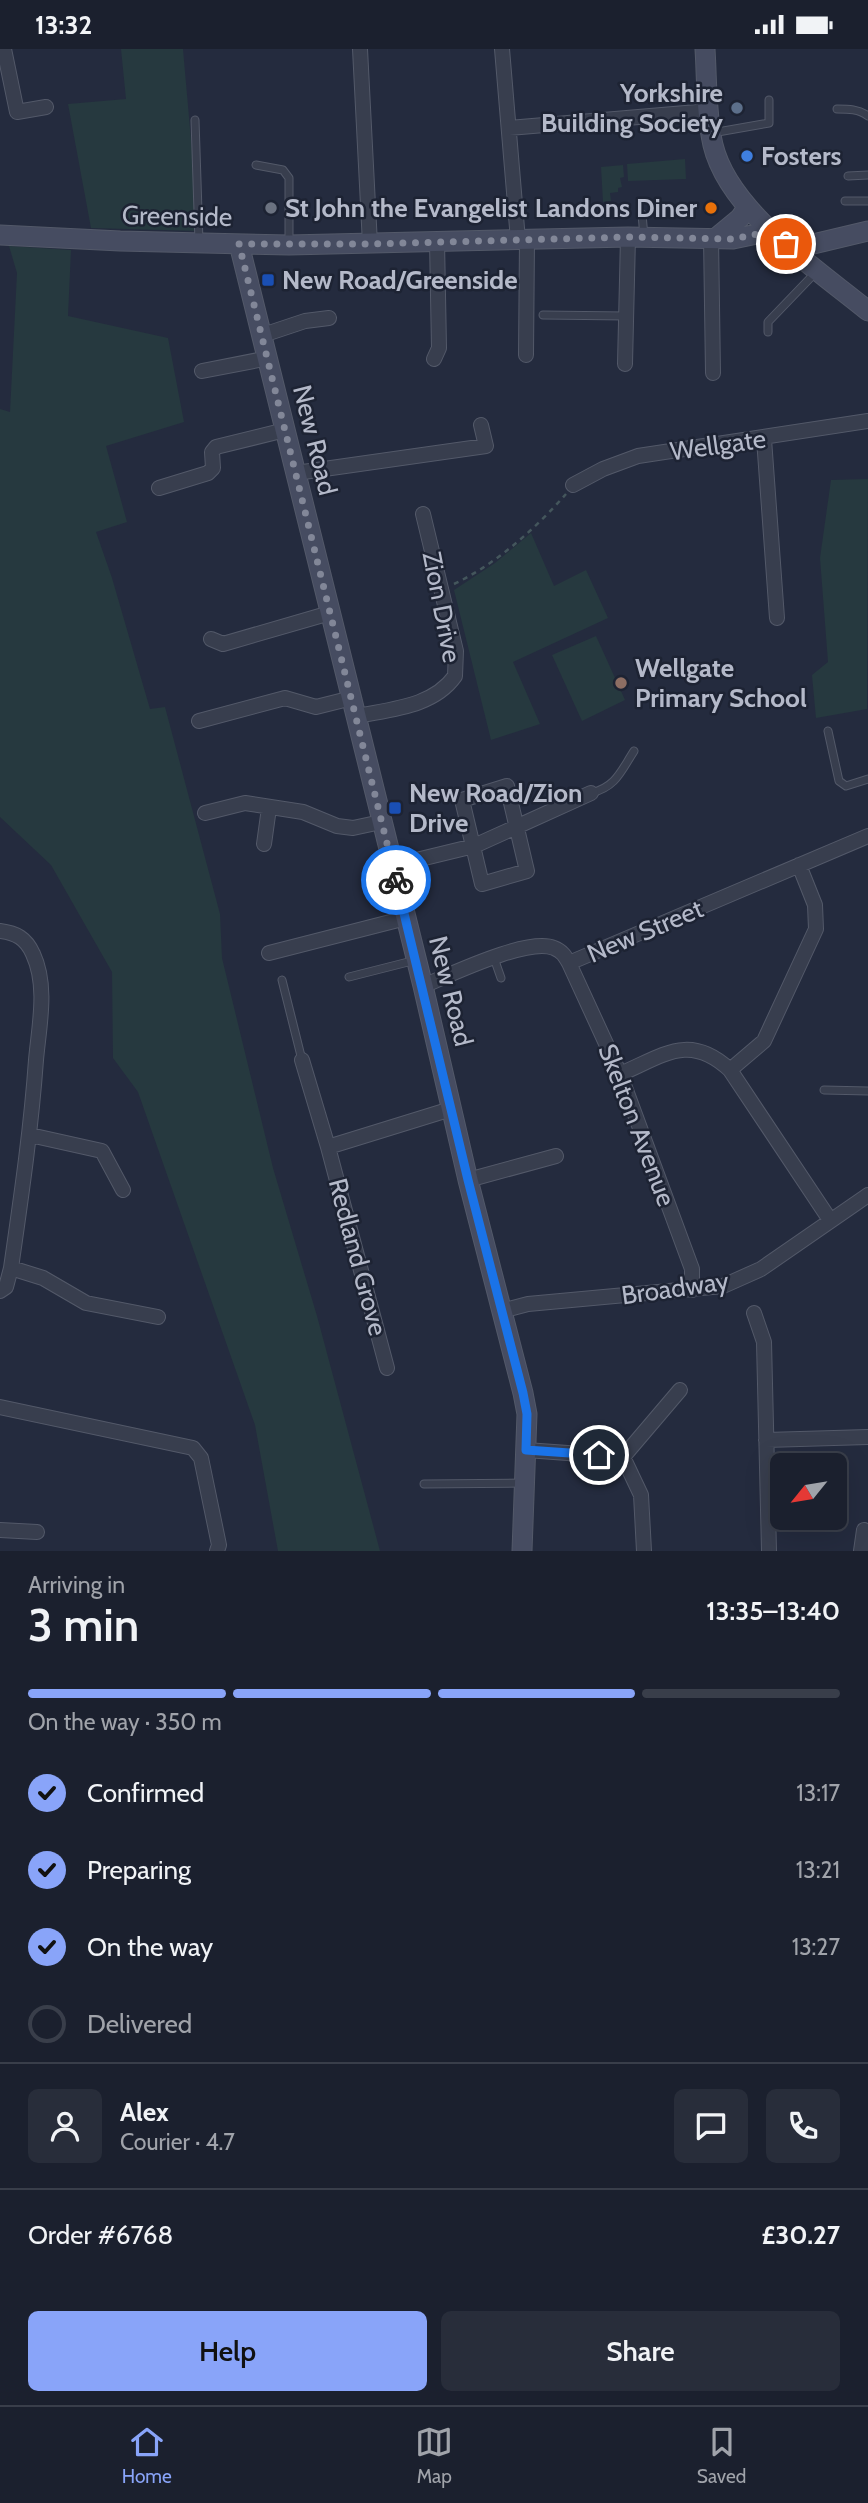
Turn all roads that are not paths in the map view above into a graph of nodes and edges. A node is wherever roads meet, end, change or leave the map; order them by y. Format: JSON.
{"nodes":[{"id":1,"x":4,"y":49,"type":"edge"},
{"id":2,"x":360,"y":49,"type":"edge"},
{"id":3,"x":502,"y":49,"type":"edge"},
{"id":4,"x":705,"y":49,"type":"edge"},
{"id":5,"x":769,"y":100,"type":"dead end"},
{"id":6,"x":46,"y":107,"type":"dead end"},
{"id":7,"x":836,"y":109,"type":"dead end"},
{"id":8,"x":709,"y":111,"type":"junction"},
{"id":9,"x":868,"y":116,"type":"edge"},
{"id":10,"x":195,"y":120,"type":"dead end"},
{"id":11,"x":509,"y":128,"type":"junction"},
{"id":12,"x":711,"y":133,"type":"junction"},
{"id":13,"x":256,"y":165,"type":"dead end"},
{"id":14,"x":868,"y":175,"type":"edge"},
{"id":15,"x":848,"y":176,"type":"dead end"},
{"id":16,"x":845,"y":201,"type":"dead end"},
{"id":17,"x":868,"y":201,"type":"edge"},
{"id":18,"x":747,"y":208,"type":"junction"},
{"id":19,"x":642,"y":214,"type":"dead end"},
{"id":20,"x":868,"y":231,"type":"edge"},
{"id":21,"x":774,"y":234,"type":"junction"},
{"id":22,"x":0,"y":235,"type":"edge"},
{"id":23,"x":636,"y":237,"type":"junction"},
{"id":24,"x":714,"y":237,"type":"junction"},
{"id":25,"x":523,"y":240,"type":"junction"},
{"id":26,"x":437,"y":241,"type":"junction"},
{"id":27,"x":198,"y":243,"type":"junction"},
{"id":28,"x":239,"y":244,"type":"junction"},
{"id":29,"x":289,"y":244,"type":"junction"},
{"id":30,"x":370,"y":244,"type":"junction"},
{"id":31,"x":798,"y":253,"type":"junction"},
{"id":32,"x":818,"y":270,"type":"junction"},
{"id":33,"x":868,"y":311,"type":"edge"},
{"id":34,"x":543,"y":315,"type":"dead end"},
{"id":35,"x":626,"y":316,"type":"junction"},
{"id":36,"x":329,"y":318,"type":"dead end"},
{"id":37,"x":768,"y":332,"type":"dead end"},
{"id":38,"x":263,"y":335,"type":"junction"},
{"id":39,"x":526,"y":355,"type":"dead end"},
{"id":40,"x":269,"y":358,"type":"junction"},
{"id":41,"x":434,"y":359,"type":"dead end"},
{"id":42,"x":625,"y":364,"type":"dead end"},
{"id":43,"x":202,"y":372,"type":"dead end"},
{"id":44,"x":713,"y":373,"type":"dead end"},
{"id":45,"x":868,"y":421,"type":"edge"},
{"id":46,"x":481,"y":425,"type":"dead end"},
{"id":47,"x":285,"y":430,"type":"junction"},
{"id":48,"x":764,"y":439,"type":"junction"},
{"id":49,"x":296,"y":473,"type":"junction"},
{"id":50,"x":573,"y":485,"type":"road end"},
{"id":51,"x":159,"y":488,"type":"dead end"},
{"id":52,"x":423,"y":514,"type":"dead end"},
{"id":53,"x":330,"y":613,"type":"junction"},
{"id":54,"x":777,"y":618,"type":"dead end"},
{"id":55,"x":211,"y":639,"type":"dead end"},
{"id":56,"x":354,"y":707,"type":"junction"},
{"id":57,"x":199,"y":721,"type":"dead end"},
{"id":58,"x":828,"y":731,"type":"dead end"},
{"id":59,"x":634,"y":751,"type":"dead end"},
{"id":60,"x":868,"y":779,"type":"edge"},
{"id":61,"x":591,"y":793,"type":"joint"},
{"id":62,"x":269,"y":808,"type":"junction"},
{"id":63,"x":205,"y":813,"type":"dead end"},
{"id":64,"x":381,"y":821,"type":"junction"},
{"id":65,"x":517,"y":825,"type":"junction"},
{"id":66,"x":868,"y":836,"type":"edge"},
{"id":67,"x":264,"y":844,"type":"dead end"},
{"id":68,"x":474,"y":846,"type":"junction"},
{"id":69,"x":799,"y":865,"type":"junction"},
{"id":70,"x":394,"y":870,"type":"junction"},
{"id":71,"x":406,"y":918,"type":"junction"},
{"id":72,"x":0,"y":931,"type":"edge"},
{"id":73,"x":269,"y":953,"type":"dead end"},
{"id":74,"x":495,"y":958,"type":"junction"},
{"id":75,"x":416,"y":960,"type":"junction"},
{"id":76,"x":569,"y":963,"type":"junction"},
{"id":77,"x":349,"y":977,"type":"dead end"},
{"id":78,"x":501,"y":978,"type":"dead end"},
{"id":79,"x":282,"y":980,"type":"dead end"},
{"id":80,"x":423,"y":986,"type":"junction"},
{"id":81,"x":302,"y":1060,"type":"joint"},
{"id":82,"x":730,"y":1070,"type":"junction"},
{"id":83,"x":620,"y":1074,"type":"junction"},
{"id":84,"x":824,"y":1090,"type":"dead end"},
{"id":85,"x":868,"y":1091,"type":"edge"},
{"id":86,"x":451,"y":1109,"type":"junction"},
{"id":87,"x":30,"y":1135,"type":"junction"},
{"id":88,"x":328,"y":1147,"type":"junction"},
{"id":89,"x":556,"y":1156,"type":"dead end"},
{"id":90,"x":468,"y":1180,"type":"junction"},
{"id":91,"x":123,"y":1190,"type":"dead end"},
{"id":92,"x":868,"y":1195,"type":"edge"},
{"id":93,"x":830,"y":1220,"type":"junction"},
{"id":94,"x":11,"y":1268,"type":"junction"},
{"id":95,"x":692,"y":1290,"type":"junction"},
{"id":96,"x":0,"y":1291,"type":"edge"},
{"id":97,"x":501,"y":1311,"type":"junction"},
{"id":98,"x":754,"y":1313,"type":"dead end"},
{"id":99,"x":158,"y":1318,"type":"dead end"},
{"id":100,"x":387,"y":1368,"type":"dead end"},
{"id":101,"x":680,"y":1390,"type":"dead end"},
{"id":102,"x":0,"y":1407,"type":"edge"},
{"id":103,"x":868,"y":1437,"type":"edge"},
{"id":104,"x":765,"y":1440,"type":"junction"},
{"id":105,"x":526,"y":1450,"type":"junction"},
{"id":106,"x":623,"y":1457,"type":"junction"},
{"id":107,"x":525,"y":1483,"type":"junction"},
{"id":108,"x":424,"y":1484,"type":"dead end"},
{"id":109,"x":0,"y":1530,"type":"edge"},
{"id":110,"x":864,"y":1530,"type":"dead end"},
{"id":111,"x":37,"y":1532,"type":"dead end"},
{"id":112,"x":218,"y":1551,"type":"edge"},
{"id":113,"x":522,"y":1551,"type":"edge"},
{"id":114,"x":644,"y":1551,"type":"edge"},
{"id":115,"x":769,"y":1551,"type":"edge"},
{"id":116,"x":861,"y":1551,"type":"edge"}],
"edges":[{"from":1,"to":6,"type":"street"},
{"from":2,"to":30,"type":"street"},
{"from":3,"to":11,"type":"street"},
{"from":4,"to":8,"type":"street"},
{"from":5,"to":12,"type":"lane"},
{"from":7,"to":9,"type":"lane"},
{"from":8,"to":11,"type":"street"},
{"from":8,"to":12,"type":"street"},
{"from":10,"to":27,"type":"lane"},
{"from":11,"to":25,"type":"street"},
{"from":12,"to":18,"type":"street"},
{"from":13,"to":29,"type":"lane"},
{"from":14,"to":15,"type":"lane"},
{"from":16,"to":17,"type":"lane"},
{"from":18,"to":21,"type":"street"},
{"from":18,"to":24,"type":"street"},
{"from":19,"to":23,"type":"lane"},
{"from":20,"to":31,"type":"street"},
{"from":21,"to":24,"type":"street","name":"Greenside"},
{"from":21,"to":31,"type":"street"},
{"from":22,"to":27,"type":"street","name":"Greenside"},
{"from":23,"to":24,"type":"street","name":"Greenside"},
{"from":23,"to":25,"type":"street","name":"Greenside"},
{"from":23,"to":35,"type":"street"},
{"from":24,"to":44,"type":"street"},
{"from":25,"to":26,"type":"street","name":"Greenside"},
{"from":25,"to":39,"type":"street"},
{"from":26,"to":30,"type":"street","name":"Greenside"},
{"from":26,"to":41,"type":"street"},
{"from":27,"to":28,"type":"street","name":"Greenside"},
{"from":28,"to":29,"type":"street","name":"Greenside"},
{"from":28,"to":38,"type":"street","name":"New Road"},
{"from":29,"to":30,"type":"street","name":"Greenside"},
{"from":31,"to":32,"type":"street"},
{"from":32,"to":33,"type":"street"},
{"from":32,"to":37,"type":"lane"},
{"from":34,"to":35,"type":"lane"},
{"from":35,"to":42,"type":"street"},
{"from":36,"to":38,"type":"street"},
{"from":38,"to":40,"type":"street","name":"New Road"},
{"from":40,"to":43,"type":"street"},
{"from":40,"to":47,"type":"street","name":"New Road"},
{"from":45,"to":48,"type":"street","name":"Wellgate"},
{"from":46,"to":49,"type":"street"},
{"from":47,"to":49,"type":"street","name":"New Road"},
{"from":47,"to":51,"type":"street"},
{"from":48,"to":50,"type":"street","name":"Wellgate"},
{"from":48,"to":54,"type":"street"},
{"from":49,"to":53,"type":"street","name":"New Road"},
{"from":52,"to":56,"type":"street","name":"Zion Drive"},
{"from":53,"to":55,"type":"street"},
{"from":53,"to":56,"type":"street","name":"New Road"},
{"from":56,"to":57,"type":"street"},
{"from":56,"to":64,"type":"street","name":"New Road"},
{"from":58,"to":60,"type":"lane"},
{"from":59,"to":61,"type":"lane"},
{"from":61,"to":65,"type":"street"},
{"from":62,"to":63,"type":"street"},
{"from":62,"to":64,"type":"street"},
{"from":62,"to":67,"type":"street"},
{"from":64,"to":70,"type":"street","name":"New Road"},
{"from":65,"to":68,"type":"street"},
{"from":65,"to":68,"type":"street"},
{"from":65,"to":68,"type":"street"},
{"from":66,"to":69,"type":"street","name":"New Street"},
{"from":68,"to":70,"type":"street"},
{"from":69,"to":76,"type":"street","name":"New Street"},
{"from":69,"to":82,"type":"street"},
{"from":70,"to":71,"type":"street","name":"New Road"},
{"from":71,"to":73,"type":"street"},
{"from":71,"to":75,"type":"street","name":"New Road"},
{"from":72,"to":87,"type":"street"},
{"from":74,"to":76,"type":"street","name":"New Street"},
{"from":74,"to":78,"type":"lane"},
{"from":74,"to":80,"type":"street","name":"New Street"},
{"from":75,"to":77,"type":"lane"},
{"from":75,"to":80,"type":"street","name":"New Road"},
{"from":76,"to":83,"type":"street","name":"Skelton Avenue"},
{"from":79,"to":81,"type":"lane"},
{"from":80,"to":86,"type":"street","name":"New Road"},
{"from":81,"to":88,"type":"street","name":"Redland Grove"},
{"from":82,"to":83,"type":"street"},
{"from":82,"to":93,"type":"street"},
{"from":83,"to":95,"type":"street","name":"Skelton Avenue"},
{"from":84,"to":85,"type":"lane"},
{"from":86,"to":88,"type":"street"},
{"from":86,"to":90,"type":"street","name":"New Road"},
{"from":87,"to":91,"type":"street"},
{"from":87,"to":94,"type":"street"},
{"from":88,"to":100,"type":"street","name":"Redland Grove"},
{"from":89,"to":90,"type":"street"},
{"from":90,"to":97,"type":"street","name":"New Road"},
{"from":92,"to":93,"type":"street","name":"Broadway"},
{"from":93,"to":95,"type":"street","name":"Broadway"},
{"from":94,"to":96,"type":"street"},
{"from":94,"to":99,"type":"street"},
{"from":95,"to":97,"type":"street","name":"Broadway"},
{"from":97,"to":105,"type":"street","name":"New Road"},
{"from":98,"to":104,"type":"street"},
{"from":101,"to":106,"type":"street"},
{"from":102,"to":112,"type":"street"},
{"from":103,"to":104,"type":"street"},
{"from":104,"to":115,"type":"street"},
{"from":105,"to":106,"type":"street"},
{"from":105,"to":107,"type":"street","name":"New Road"},
{"from":106,"to":114,"type":"street"},
{"from":107,"to":108,"type":"lane"},
{"from":107,"to":113,"type":"street","name":"New Road"},
{"from":109,"to":111,"type":"street"},
{"from":110,"to":116,"type":"street"}]}
